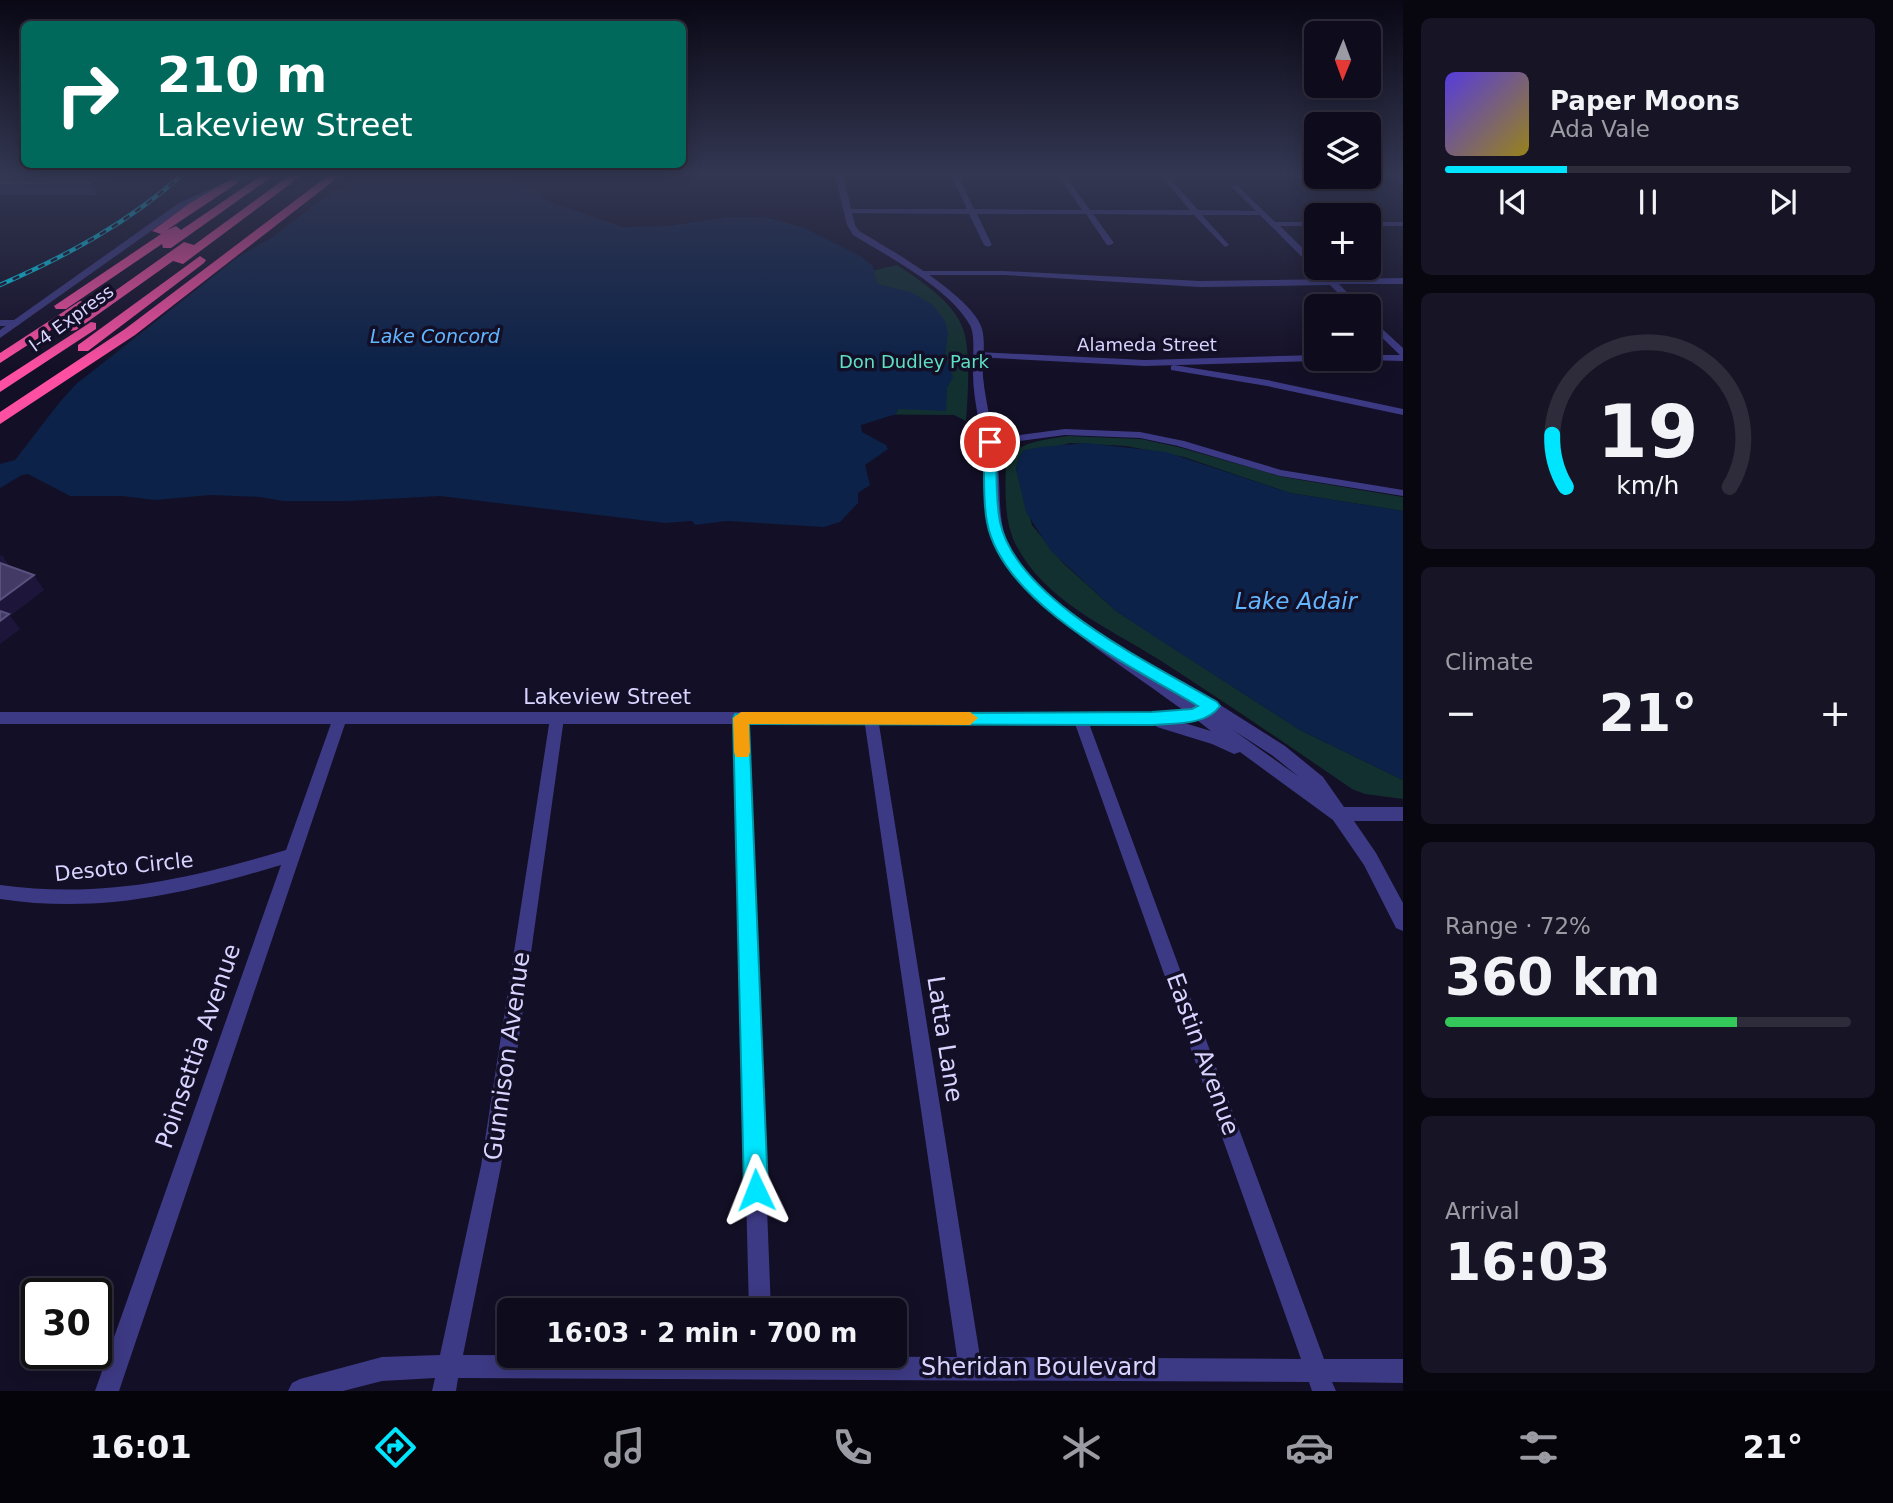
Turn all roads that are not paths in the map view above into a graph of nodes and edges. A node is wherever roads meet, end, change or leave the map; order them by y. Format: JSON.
{"nodes":[{"id":1,"x":143,"y":240,"type":"edge"},
{"id":2,"x":187,"y":240,"type":"edge"},
{"id":3,"x":195,"y":240,"type":"edge"},
{"id":4,"x":204,"y":240,"type":"edge"},
{"id":5,"x":212,"y":240,"type":"edge"},
{"id":6,"x":251,"y":240,"type":"edge"},
{"id":7,"x":867,"y":240,"type":"edge"},
{"id":8,"x":986,"y":240,"type":"edge"},
{"id":9,"x":1108,"y":240,"type":"edge"},
{"id":10,"x":1221,"y":240,"type":"edge"},
{"id":11,"x":1291,"y":240,"type":"edge"},
{"id":12,"x":1110,"y":243,"type":"dead end"},
{"id":13,"x":988,"y":245,"type":"dead end"},
{"id":14,"x":1225,"y":245,"type":"dead end"},
{"id":15,"x":1304,"y":254,"type":"edge"},
{"id":16,"x":922,"y":273,"type":"junction"},
{"id":17,"x":1330,"y":280,"type":"edge"},
{"id":18,"x":1403,"y":281,"type":"edge"},
{"id":19,"x":1333,"y":283,"type":"junction"},
{"id":20,"x":1344,"y":294,"type":"edge"},
{"id":21,"x":0,"y":323,"type":"edge"},
{"id":22,"x":24,"y":324,"type":"junction"},
{"id":23,"x":130,"y":332,"type":"junction"},
{"id":24,"x":1381,"y":333,"type":"edge"},
{"id":25,"x":0,"y":335,"type":"edge"},
{"id":26,"x":0,"y":345,"type":"edge"},
{"id":27,"x":978,"y":355,"type":"junction"},
{"id":28,"x":1403,"y":356,"type":"edge"},
{"id":29,"x":1381,"y":357,"type":"edge"},
{"id":30,"x":1261,"y":358,"type":"junction"},
{"id":31,"x":1304,"y":358,"type":"edge"},
{"id":32,"x":0,"y":359,"type":"edge"},
{"id":33,"x":1145,"y":363,"type":"junction"},
{"id":34,"x":0,"y":375,"type":"edge"},
{"id":35,"x":1267,"y":383,"type":"junction"},
{"id":36,"x":0,"y":388,"type":"edge"},
{"id":37,"x":0,"y":405,"type":"edge"},
{"id":38,"x":1403,"y":412,"type":"edge"},
{"id":39,"x":0,"y":419,"type":"edge"},
{"id":40,"x":0,"y":430,"type":"edge"},
{"id":41,"x":990,"y":442,"type":"junction"},
{"id":42,"x":1403,"y":493,"type":"edge"},
{"id":43,"x":1206,"y":710,"type":"junction"},
{"id":44,"x":0,"y":718,"type":"edge"},
{"id":45,"x":340,"y":718,"type":"junction"},
{"id":46,"x":557,"y":718,"type":"junction"},
{"id":47,"x":741,"y":718,"type":"junction"},
{"id":48,"x":871,"y":718,"type":"junction"},
{"id":49,"x":1080,"y":718,"type":"junction"},
{"id":50,"x":1131,"y":718,"type":"junction"},
{"id":51,"x":1280,"y":771,"type":"junction"},
{"id":52,"x":1337,"y":814,"type":"junction"},
{"id":53,"x":1403,"y":814,"type":"edge"},
{"id":54,"x":292,"y":855,"type":"junction"},
{"id":55,"x":0,"y":892,"type":"edge"},
{"id":56,"x":1403,"y":922,"type":"edge"},
{"id":57,"x":760,"y":1298,"type":"edge"},
{"id":58,"x":497,"y":1365,"type":"edge"},
{"id":59,"x":907,"y":1365,"type":"edge"},
{"id":60,"x":447,"y":1366,"type":"junction"},
{"id":61,"x":970,"y":1367,"type":"junction"},
{"id":62,"x":1317,"y":1368,"type":"junction"},
{"id":63,"x":1403,"y":1371,"type":"edge"},
{"id":64,"x":107,"y":1391,"type":"edge"},
{"id":65,"x":300,"y":1391,"type":"edge"},
{"id":66,"x":444,"y":1391,"type":"edge"},
{"id":67,"x":1324,"y":1391,"type":"edge"}],
"edges":[{"from":1,"to":22,"type":"highway"},
{"from":2,"to":32,"type":"highway"},
{"from":3,"to":34,"type":"highway","name":"I-4 Express"},
{"from":4,"to":36,"type":"highway","name":"I-4 Express"},
{"from":5,"to":37,"type":"highway"},
{"from":6,"to":23,"type":"highway"},
{"from":7,"to":16,"type":"street"},
{"from":8,"to":13,"type":"street"},
{"from":9,"to":12,"type":"street"},
{"from":10,"to":14,"type":"street"},
{"from":11,"to":15,"type":"street"},
{"from":16,"to":19,"type":"street"},
{"from":16,"to":27,"type":"street"},
{"from":17,"to":19,"type":"street"},
{"from":18,"to":19,"type":"street"},
{"from":19,"to":20,"type":"street"},
{"from":21,"to":22,"type":"street"},
{"from":22,"to":25,"type":"street"},
{"from":22,"to":26,"type":"highway"},
{"from":23,"to":39,"type":"highway"},
{"from":23,"to":40,"type":"highway"},
{"from":24,"to":28,"type":"street"},
{"from":27,"to":33,"type":"street","name":"Alameda Street"},
{"from":27,"to":41,"type":"street"},
{"from":28,"to":29,"type":"street"},
{"from":30,"to":31,"type":"street","name":"Alameda Street"},
{"from":30,"to":33,"type":"street","name":"Alameda Street"},
{"from":30,"to":35,"type":"street"},
{"from":33,"to":35,"type":"street"},
{"from":35,"to":38,"type":"street"},
{"from":41,"to":42,"type":"street"},
{"from":41,"to":43,"type":"street"},
{"from":43,"to":50,"type":"street","name":"Lakeview Street"},
{"from":43,"to":51,"type":"street"},
{"from":43,"to":52,"type":"street"},
{"from":44,"to":45,"type":"street","name":"Lakeview Street"},
{"from":45,"to":46,"type":"street","name":"Lakeview Street"},
{"from":45,"to":54,"type":"street","name":"Poinsettia Avenue"},
{"from":46,"to":47,"type":"street","name":"Lakeview Street"},
{"from":46,"to":60,"type":"street","name":"Gunnison Avenue"},
{"from":47,"to":48,"type":"street","name":"Lakeview Street"},
{"from":47,"to":57,"type":"street"},
{"from":48,"to":49,"type":"street","name":"Lakeview Street"},
{"from":48,"to":61,"type":"street","name":"Latta Lane"},
{"from":49,"to":50,"type":"street","name":"Lakeview Street"},
{"from":49,"to":62,"type":"street","name":"Eastin Avenue"},
{"from":50,"to":51,"type":"street"},
{"from":51,"to":52,"type":"street"},
{"from":52,"to":53,"type":"street"},
{"from":52,"to":56,"type":"street"},
{"from":54,"to":55,"type":"street","name":"Desoto Circle"},
{"from":54,"to":64,"type":"street","name":"Poinsettia Avenue"},
{"from":58,"to":60,"type":"street","name":"Sheridan Boulevard"},
{"from":59,"to":61,"type":"street","name":"Sheridan Boulevard"},
{"from":60,"to":65,"type":"street","name":"Sheridan Boulevard"},
{"from":60,"to":66,"type":"street","name":"Gunnison Avenue"},
{"from":61,"to":62,"type":"street","name":"Sheridan Boulevard"},
{"from":62,"to":63,"type":"street","name":"Sheridan Boulevard"},
{"from":62,"to":67,"type":"street","name":"Eastin Avenue"}]}
